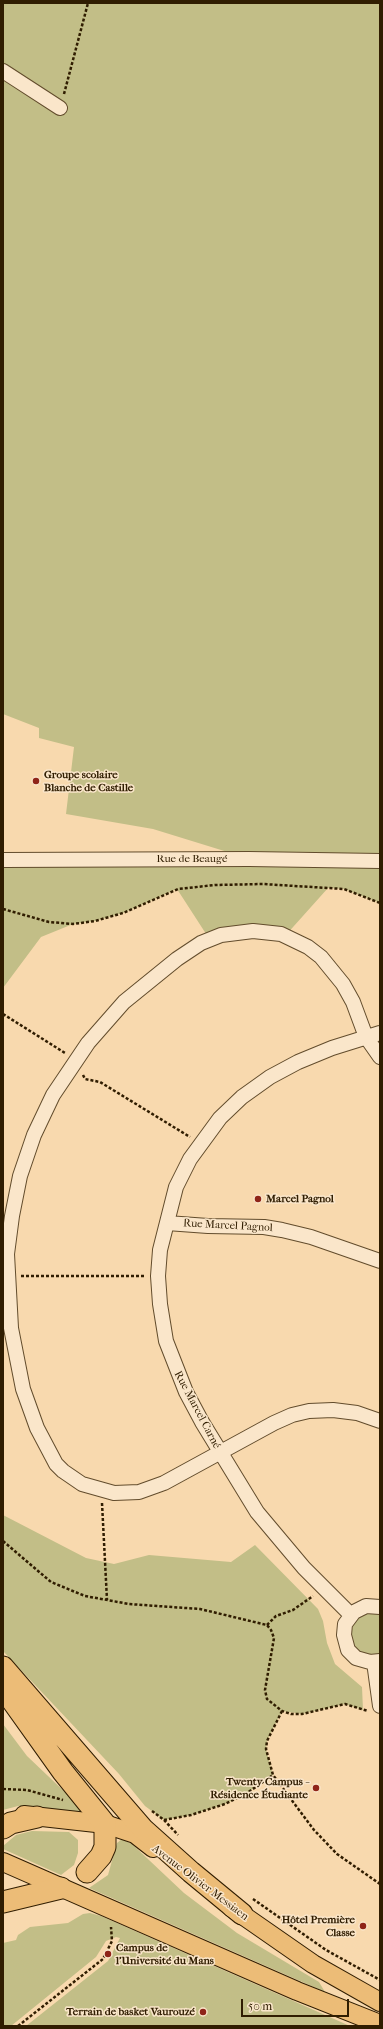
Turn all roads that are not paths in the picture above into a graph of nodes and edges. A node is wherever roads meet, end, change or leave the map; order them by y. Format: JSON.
{"nodes":[{"id":1,"x":3,"y":71,"type":"edge"},
{"id":2,"x":60,"y":108,"type":"road end"},
{"id":3,"x":3,"y":860,"type":"edge"},
{"id":4,"x":380,"y":861,"type":"edge"},
{"id":5,"x":380,"y":1033,"type":"edge"},
{"id":6,"x":366,"y":1037,"type":"junction"},
{"id":7,"x":380,"y":1057,"type":"edge"},
{"id":8,"x":167,"y":1222,"type":"junction"},
{"id":9,"x":380,"y":1261,"type":"edge"},
{"id":10,"x":380,"y":1420,"type":"edge"},
{"id":11,"x":220,"y":1453,"type":"junction"},
{"id":12,"x":380,"y":1607,"type":"edge"},
{"id":13,"x":351,"y":1615,"type":"junction"},
{"id":14,"x":377,"y":1662,"type":"edge"},
{"id":15,"x":3,"y":1667,"type":"edge"},
{"id":16,"x":3,"y":1688,"type":"edge"},
{"id":17,"x":377,"y":1709,"type":"edge"},
{"id":18,"x":3,"y":1816,"type":"edge"},
{"id":19,"x":37,"y":1817,"type":"junction"},
{"id":20,"x":80,"y":1822,"type":"junction"},
{"id":21,"x":105,"y":1824,"type":"junction"},
{"id":22,"x":3,"y":1828,"type":"edge"},
{"id":23,"x":3,"y":1862,"type":"edge"},
{"id":24,"x":87,"y":1872,"type":"junction"},
{"id":25,"x":61,"y":1888,"type":"junction"},
{"id":26,"x":3,"y":1902,"type":"edge"},
{"id":27,"x":246,"y":1906,"type":"junction"},
{"id":28,"x":380,"y":2002,"type":"edge"},
{"id":29,"x":380,"y":2024,"type":"edge"}],
"edges":[{"from":1,"to":2,"type":"street"},
{"from":3,"to":4,"type":"street","name":"Rue de Beaugé"},
{"from":5,"to":6,"type":"street","name":"Rue Marcel Carné"},
{"from":6,"to":7,"type":"street"},
{"from":6,"to":8,"type":"street","name":"Rue Marcel Carné"},
{"from":6,"to":11,"type":"street"},
{"from":8,"to":9,"type":"street","name":"Rue Marcel Pagnol"},
{"from":8,"to":11,"type":"street","name":"Rue Marcel Carné"},
{"from":10,"to":11,"type":"street"},
{"from":11,"to":13,"type":"street","name":"Rue Marcel Carné"},
{"from":12,"to":13,"type":"street"},
{"from":13,"to":14,"type":"street"},
{"from":14,"to":17,"type":"street"},
{"from":15,"to":27,"type":"highway"},
{"from":16,"to":21,"type":"highway"},
{"from":18,"to":19,"type":"main road","name":"Avenue Olivier Messiaen"},
{"from":19,"to":20,"type":"main road","name":"Avenue Olivier Messiaen"},
{"from":19,"to":22,"type":"highway"},
{"from":20,"to":21,"type":"main road","name":"Avenue Olivier Messiaen"},
{"from":20,"to":24,"type":"main road"},
{"from":21,"to":24,"type":"highway"},
{"from":21,"to":27,"type":"main road","name":"Avenue Olivier Messiaen"},
{"from":23,"to":25,"type":"main road"},
{"from":24,"to":25,"type":"main road"},
{"from":25,"to":26,"type":"highway"},
{"from":25,"to":29,"type":"main road"},
{"from":27,"to":28,"type":"main road","name":"Avenue Olivier Messiaen"}]}
